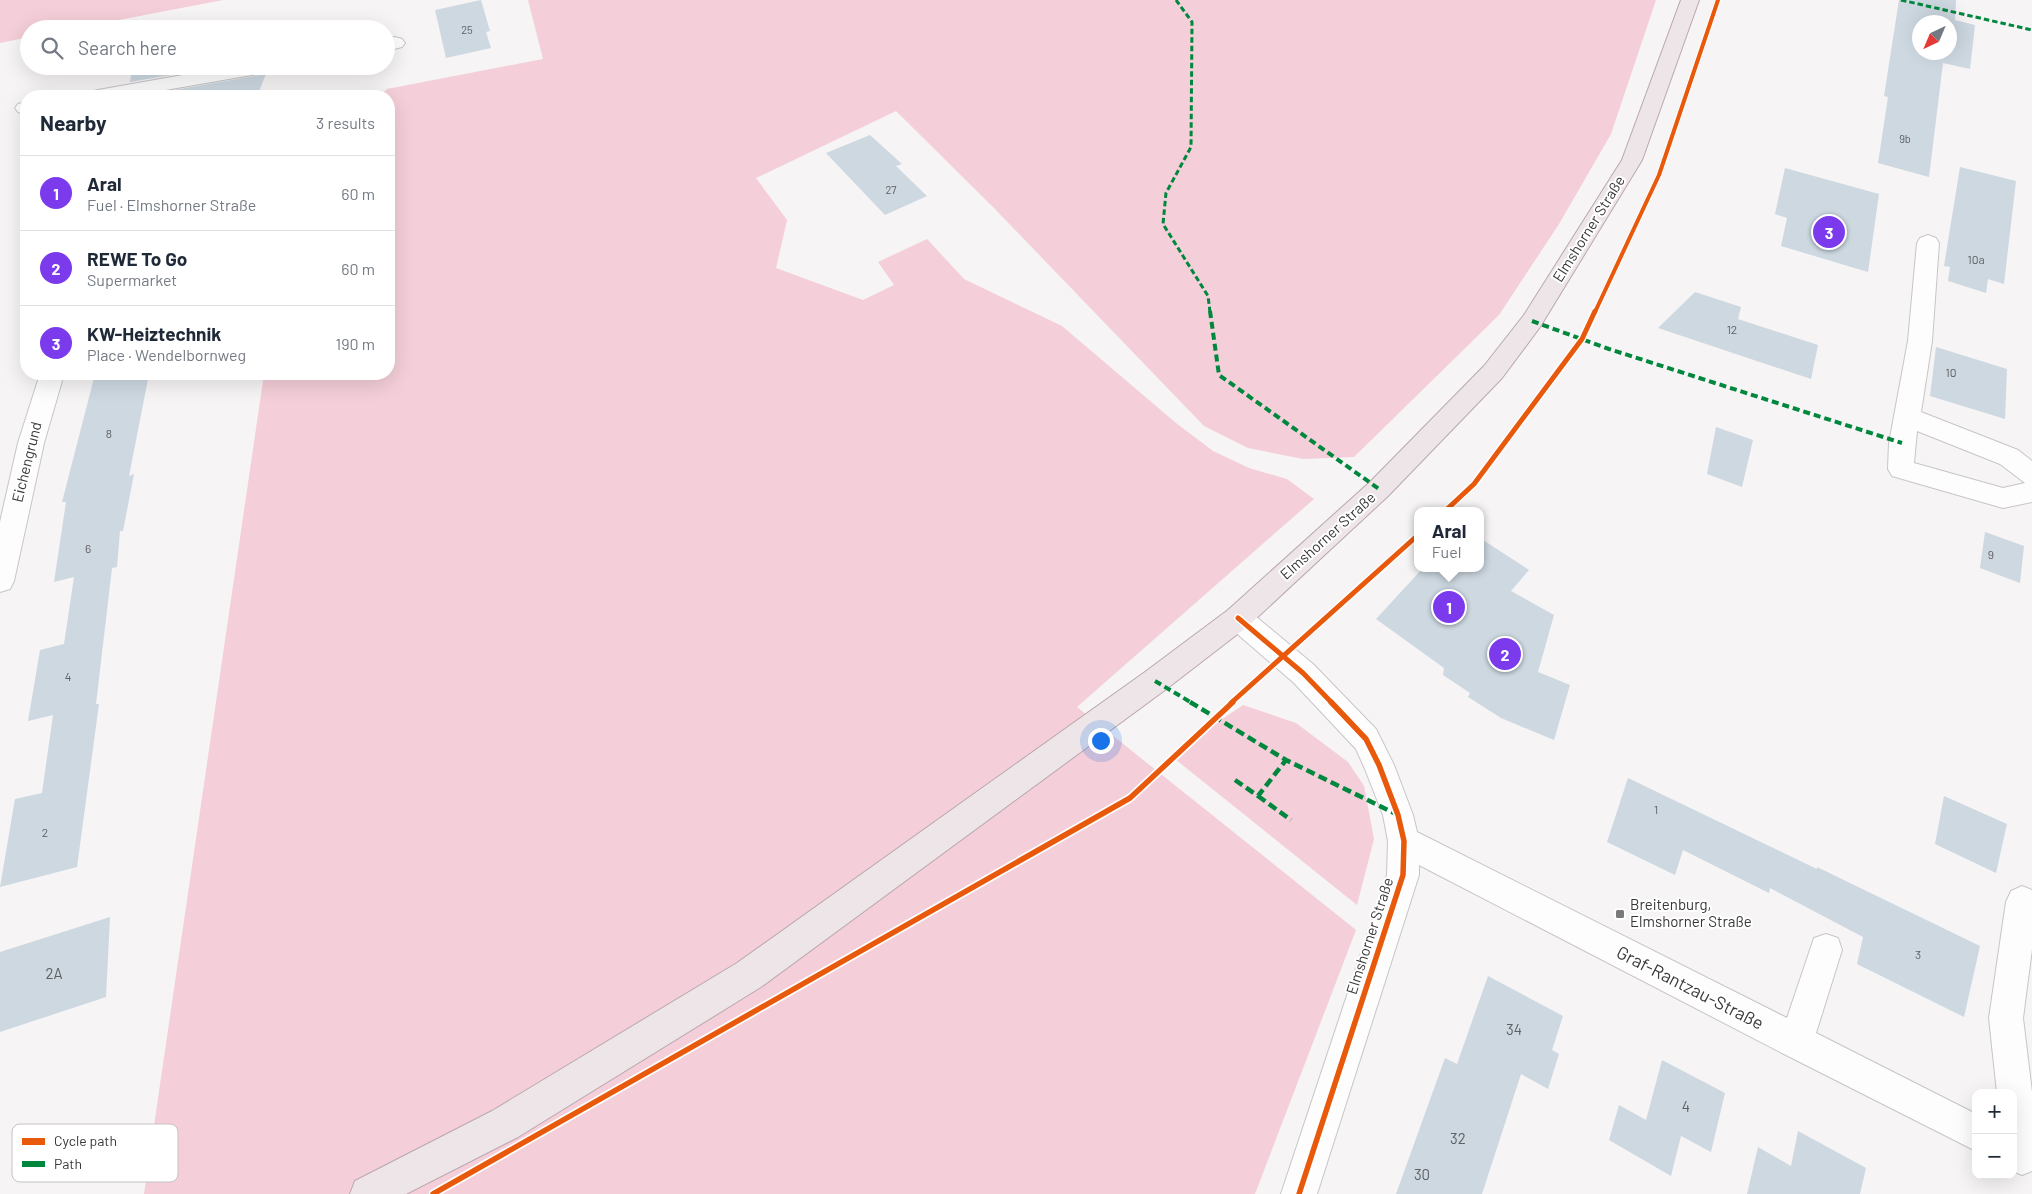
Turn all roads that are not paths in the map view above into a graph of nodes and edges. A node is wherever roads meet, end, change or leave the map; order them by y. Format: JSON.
{"nodes":[{"id":1,"x":1690,"y":0,"type":"edge"},
{"id":2,"x":230,"y":75,"type":"edge"},
{"id":3,"x":165,"y":90,"type":"edge"},
{"id":4,"x":1928,"y":243,"type":"dead end"},
{"id":5,"x":50,"y":380,"type":"edge"},
{"id":6,"x":1908,"y":417,"type":"junction"},
{"id":7,"x":2032,"y":475,"type":"edge"},
{"id":8,"x":2032,"y":492,"type":"edge"},
{"id":9,"x":0,"y":581,"type":"edge"},
{"id":10,"x":1238,"y":618,"type":"junction"},
{"id":11,"x":1404,"y":841,"type":"junction"},
{"id":12,"x":2022,"y":902,"type":"dead end"},
{"id":13,"x":1826,"y":950,"type":"dead end"},
{"id":14,"x":1796,"y":1042,"type":"junction"},
{"id":15,"x":1972,"y":1131,"type":"edge"},
{"id":16,"x":2022,"y":1156,"type":"edge"},
{"id":17,"x":368,"y":1194,"type":"edge"},
{"id":18,"x":1299,"y":1194,"type":"edge"}],
"edges":[{"from":1,"to":10,"type":"main road","name":"Elmshorner Straße"},
{"from":2,"to":3,"type":"street"},
{"from":4,"to":6,"type":"street"},
{"from":5,"to":9,"type":"street","name":"Eichengrund"},
{"from":6,"to":7,"type":"street"},
{"from":6,"to":8,"type":"street"},
{"from":10,"to":11,"type":"street","name":"Elmshorner Straße"},
{"from":10,"to":17,"type":"main road"},
{"from":11,"to":14,"type":"street","name":"Graf-Rantzau-Straße"},
{"from":11,"to":18,"type":"street","name":"Elmshorner Straße"},
{"from":12,"to":16,"type":"street"},
{"from":13,"to":14,"type":"street"},
{"from":14,"to":15,"type":"street","name":"Graf-Rantzau-Straße"}]}
